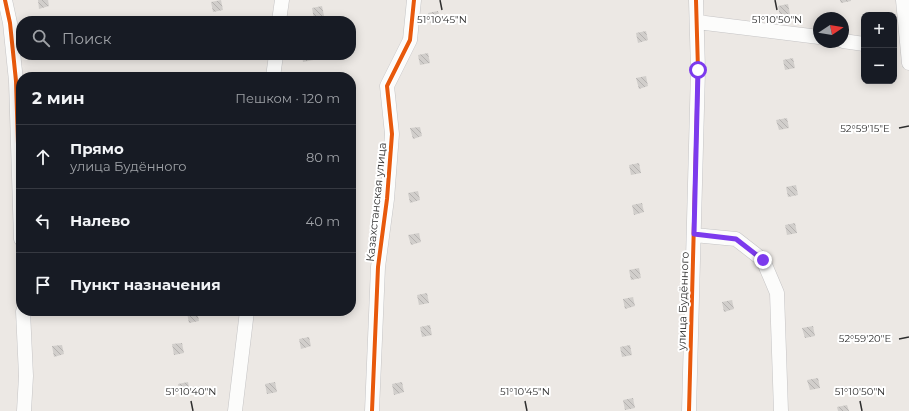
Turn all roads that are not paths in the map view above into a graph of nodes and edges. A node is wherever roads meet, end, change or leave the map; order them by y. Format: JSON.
{"nodes":[{"id":1,"x":282,"y":0,"type":"edge"},
{"id":2,"x":414,"y":0,"type":"edge"},
{"id":3,"x":696,"y":0,"type":"edge"},
{"id":4,"x":903,"y":0,"type":"edge"},
{"id":5,"x":5,"y":4,"type":"edge"},
{"id":6,"x":280,"y":16,"type":"edge"},
{"id":7,"x":697,"y":22,"type":"junction"},
{"id":8,"x":813,"y":36,"type":"edge"},
{"id":9,"x":849,"y":42,"type":"edge"},
{"id":10,"x":861,"y":44,"type":"edge"},
{"id":11,"x":904,"y":54,"type":"edge"},
{"id":12,"x":275,"y":60,"type":"edge"},
{"id":13,"x":274,"y":72,"type":"edge"},
{"id":14,"x":16,"y":81,"type":"edge"},
{"id":15,"x":694,"y":234,"type":"junction"},
{"id":16,"x":24,"y":316,"type":"edge"},
{"id":17,"x":246,"y":316,"type":"edge"},
{"id":18,"x":24,"y":411,"type":"edge"},
{"id":19,"x":235,"y":411,"type":"edge"},
{"id":20,"x":372,"y":411,"type":"edge"},
{"id":21,"x":689,"y":411,"type":"edge"},
{"id":22,"x":781,"y":411,"type":"edge"}],
"edges":[{"from":1,"to":6,"type":"street"},
{"from":2,"to":20,"type":"street","name":"Казахстанская улица"},
{"from":3,"to":7,"type":"street","name":"улица Будённого"},
{"from":4,"to":11,"type":"street"},
{"from":5,"to":14,"type":"street"},
{"from":7,"to":8,"type":"street"},
{"from":7,"to":15,"type":"street","name":"улица Будённого"},
{"from":9,"to":10,"type":"street"},
{"from":12,"to":13,"type":"street"},
{"from":15,"to":21,"type":"street","name":"улица Будённого"},
{"from":15,"to":22,"type":"street"},
{"from":16,"to":18,"type":"street"},
{"from":17,"to":19,"type":"street"}]}
